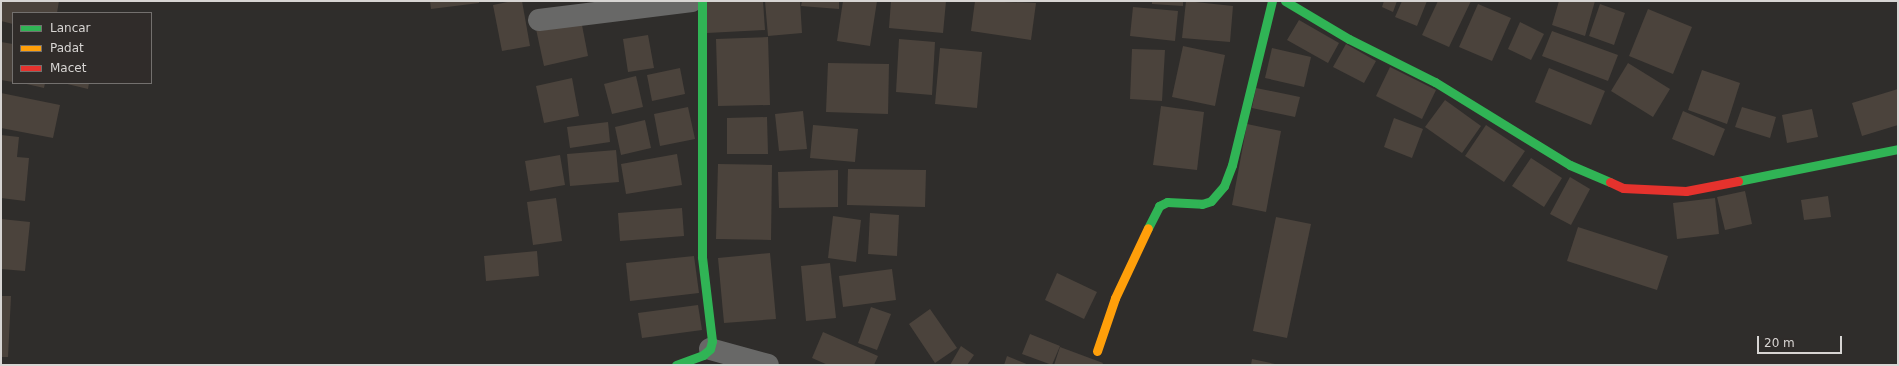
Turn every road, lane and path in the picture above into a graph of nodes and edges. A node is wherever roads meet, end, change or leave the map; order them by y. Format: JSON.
{"nodes":[{"id":1,"x":692,"y":1,"type":"edge"},
{"id":2,"x":702,"y":1,"type":"edge"},
{"id":3,"x":1272,"y":1,"type":"edge"},
{"id":4,"x":1285,"y":1,"type":"edge"},
{"id":5,"x":539,"y":20,"type":"dead end"},
{"id":6,"x":1898,"y":149,"type":"edge"},
{"id":7,"x":710,"y":350,"type":"junction"},
{"id":8,"x":1097,"y":351,"type":"dead end"},
{"id":9,"x":676,"y":365,"type":"edge"},
{"id":10,"x":768,"y":365,"type":"edge"}],
"edges":[{"from":1,"to":5,"type":"street"},
{"from":2,"to":7,"type":"street"},
{"from":3,"to":8,"type":"street"},
{"from":4,"to":6,"type":"street"},
{"from":7,"to":9,"type":"street"},
{"from":7,"to":10,"type":"street"}]}
